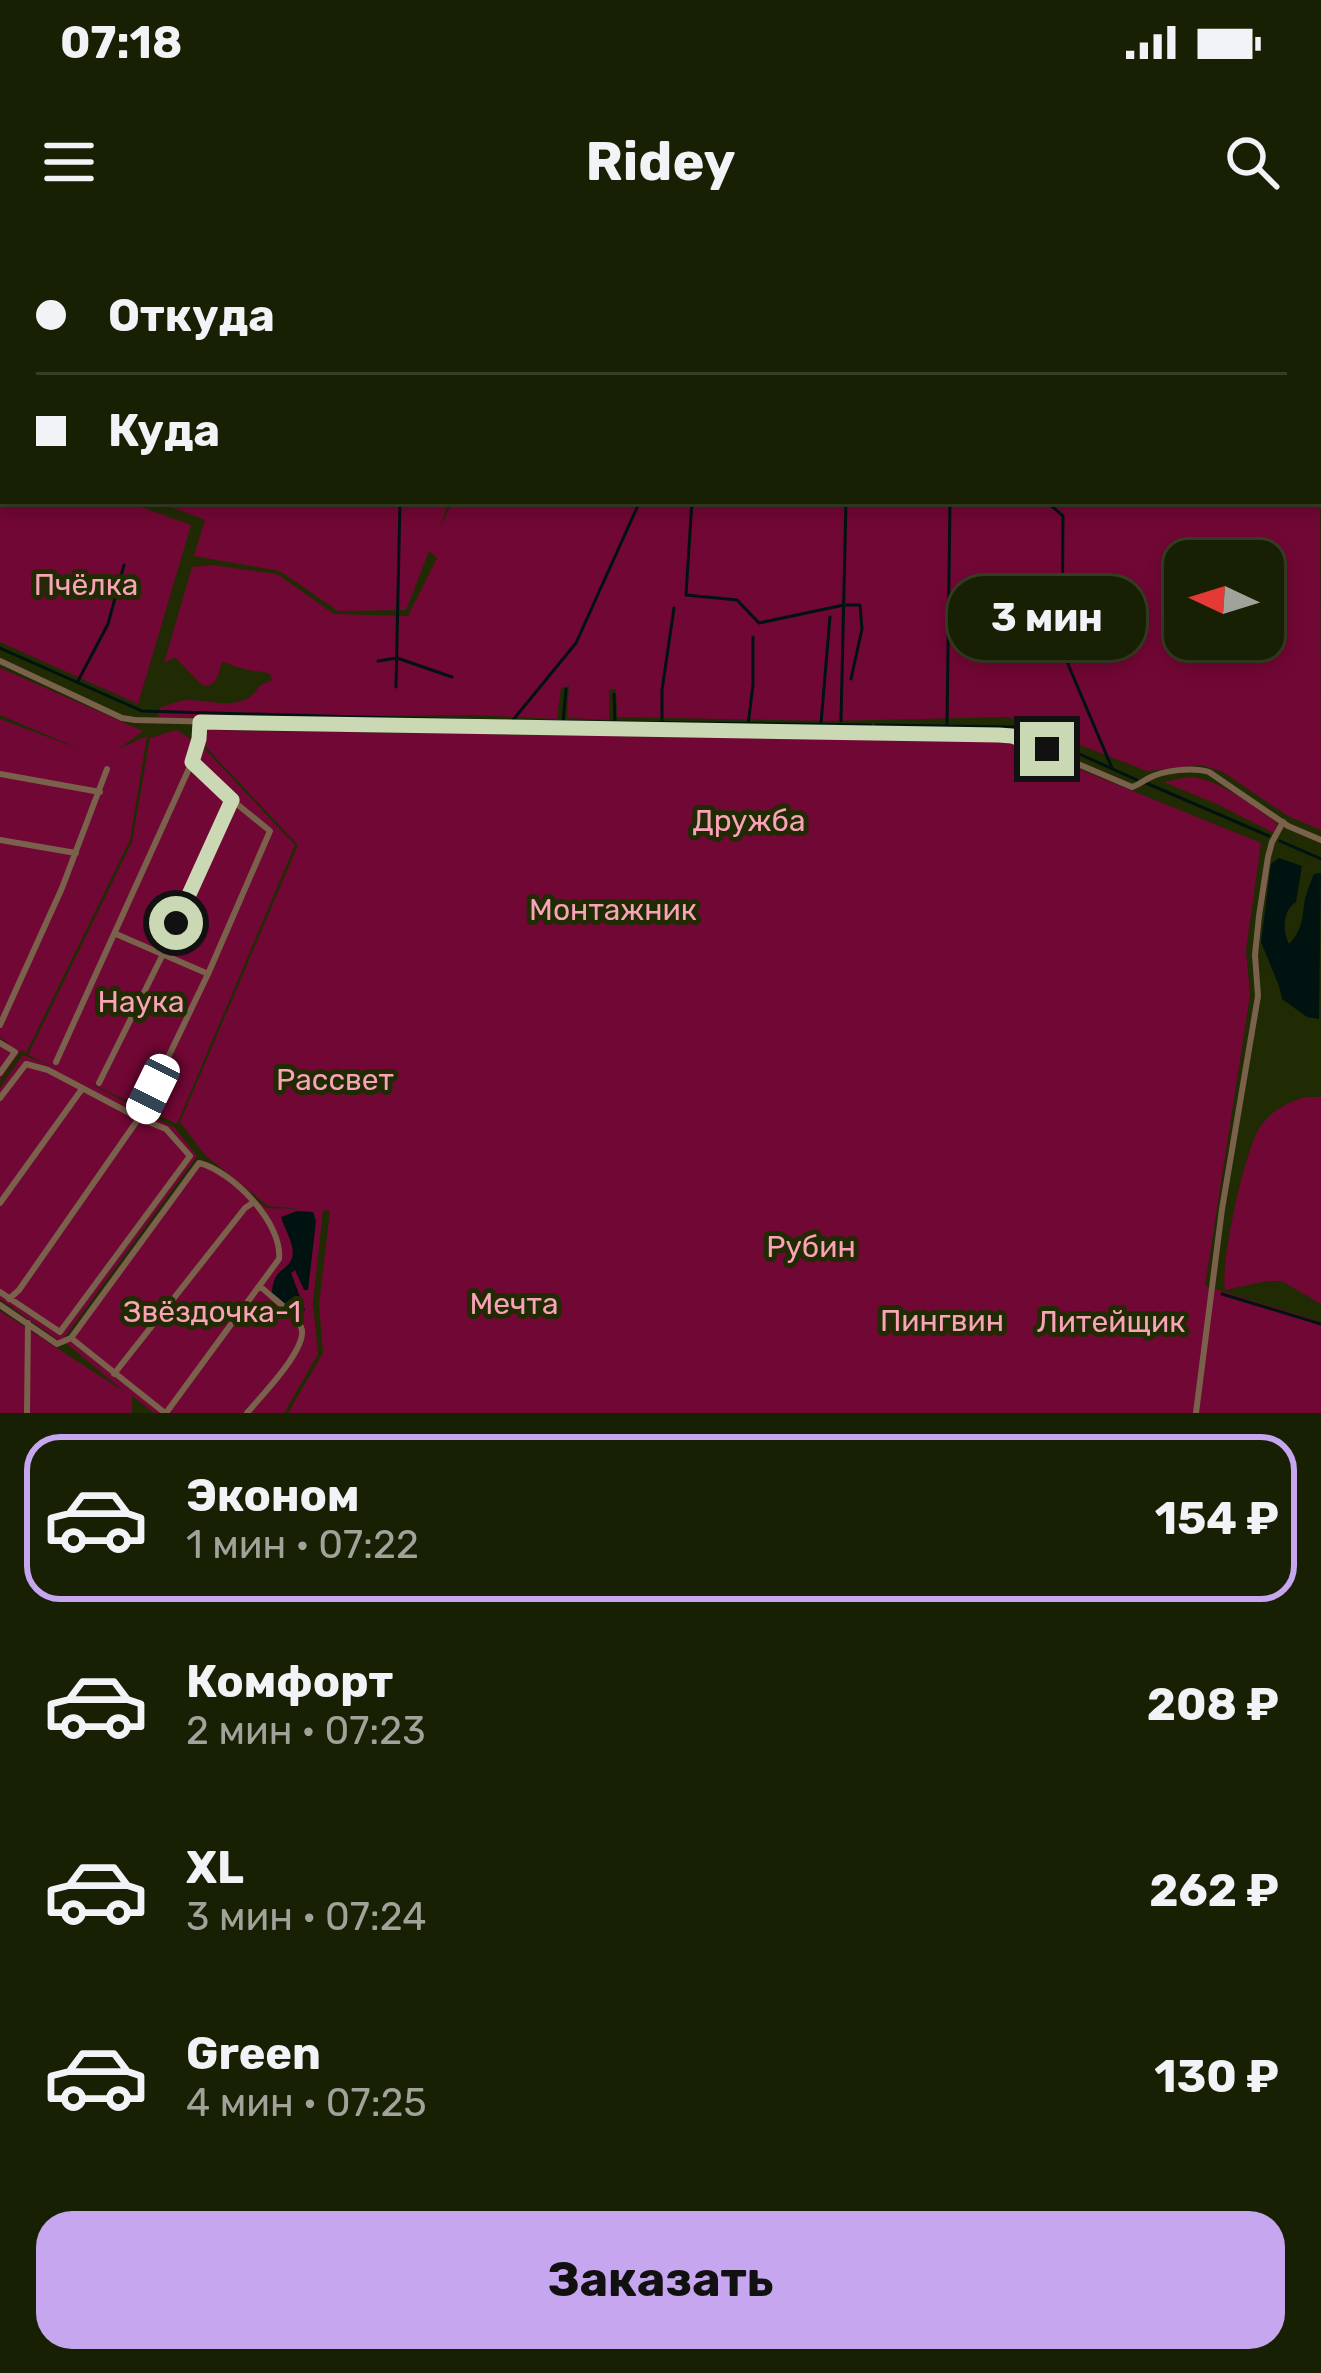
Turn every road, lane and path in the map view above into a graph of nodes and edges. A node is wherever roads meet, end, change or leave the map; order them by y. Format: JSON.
{"nodes":[{"id":1,"x":0,"y":661,"type":"edge"},
{"id":2,"x":200,"y":722,"type":"junction"},
{"id":3,"x":192,"y":762,"type":"junction"},
{"id":4,"x":107,"y":769,"type":"dead end"},
{"id":5,"x":0,"y":773,"type":"edge"},
{"id":6,"x":100,"y":791,"type":"junction"},
{"id":7,"x":232,"y":800,"type":"junction"},
{"id":8,"x":1283,"y":822,"type":"junction"},
{"id":9,"x":0,"y":840,"type":"edge"},
{"id":10,"x":1321,"y":840,"type":"edge"},
{"id":11,"x":76,"y":854,"type":"junction"},
{"id":12,"x":116,"y":934,"type":"junction"},
{"id":13,"x":163,"y":954,"type":"junction"},
{"id":14,"x":208,"y":974,"type":"junction"},
{"id":15,"x":0,"y":1025,"type":"edge"},
{"id":16,"x":0,"y":1043,"type":"edge"},
{"id":17,"x":56,"y":1061,"type":"dead end"},
{"id":18,"x":0,"y":1073,"type":"edge"},
{"id":19,"x":99,"y":1082,"type":"dead end"},
{"id":20,"x":83,"y":1088,"type":"junction"},
{"id":21,"x":0,"y":1098,"type":"edge"},
{"id":22,"x":139,"y":1118,"type":"junction"},
{"id":23,"x":254,"y":1202,"type":"junction"},
{"id":24,"x":0,"y":1203,"type":"edge"},
{"id":25,"x":260,"y":1286,"type":"junction"},
{"id":26,"x":0,"y":1292,"type":"edge"},
{"id":27,"x":9,"y":1299,"type":"junction"},
{"id":28,"x":0,"y":1305,"type":"edge"},
{"id":29,"x":28,"y":1323,"type":"junction"},
{"id":30,"x":71,"y":1338,"type":"junction"},
{"id":31,"x":114,"y":1374,"type":"junction"},
{"id":32,"x":27,"y":1413,"type":"edge"},
{"id":33,"x":165,"y":1413,"type":"edge"},
{"id":34,"x":247,"y":1413,"type":"edge"},
{"id":35,"x":1196,"y":1413,"type":"edge"}],
"edges":[{"from":1,"to":2,"type":"street"},
{"from":2,"to":3,"type":"street"},
{"from":2,"to":8,"type":"street"},
{"from":3,"to":7,"type":"street"},
{"from":3,"to":12,"type":"street"},
{"from":4,"to":6,"type":"street"},
{"from":5,"to":6,"type":"street"},
{"from":6,"to":11,"type":"street"},
{"from":7,"to":13,"type":"street"},
{"from":7,"to":14,"type":"street"},
{"from":8,"to":10,"type":"street"},
{"from":8,"to":35,"type":"street"},
{"from":9,"to":11,"type":"street"},
{"from":11,"to":15,"type":"street"},
{"from":12,"to":13,"type":"street"},
{"from":12,"to":17,"type":"street"},
{"from":13,"to":14,"type":"street"},
{"from":13,"to":19,"type":"street"},
{"from":14,"to":22,"type":"street"},
{"from":16,"to":18,"type":"street"},
{"from":20,"to":21,"type":"street"},
{"from":20,"to":22,"type":"street"},
{"from":20,"to":24,"type":"street"},
{"from":22,"to":27,"type":"street"},
{"from":22,"to":27,"type":"street"},
{"from":23,"to":25,"type":"street"},
{"from":23,"to":30,"type":"street"},
{"from":23,"to":31,"type":"street"},
{"from":25,"to":33,"type":"street"},
{"from":25,"to":34,"type":"street"},
{"from":26,"to":27,"type":"street"},
{"from":28,"to":29,"type":"street"},
{"from":29,"to":30,"type":"street"},
{"from":29,"to":32,"type":"street"},
{"from":30,"to":31,"type":"street"},
{"from":31,"to":33,"type":"street"}]}
